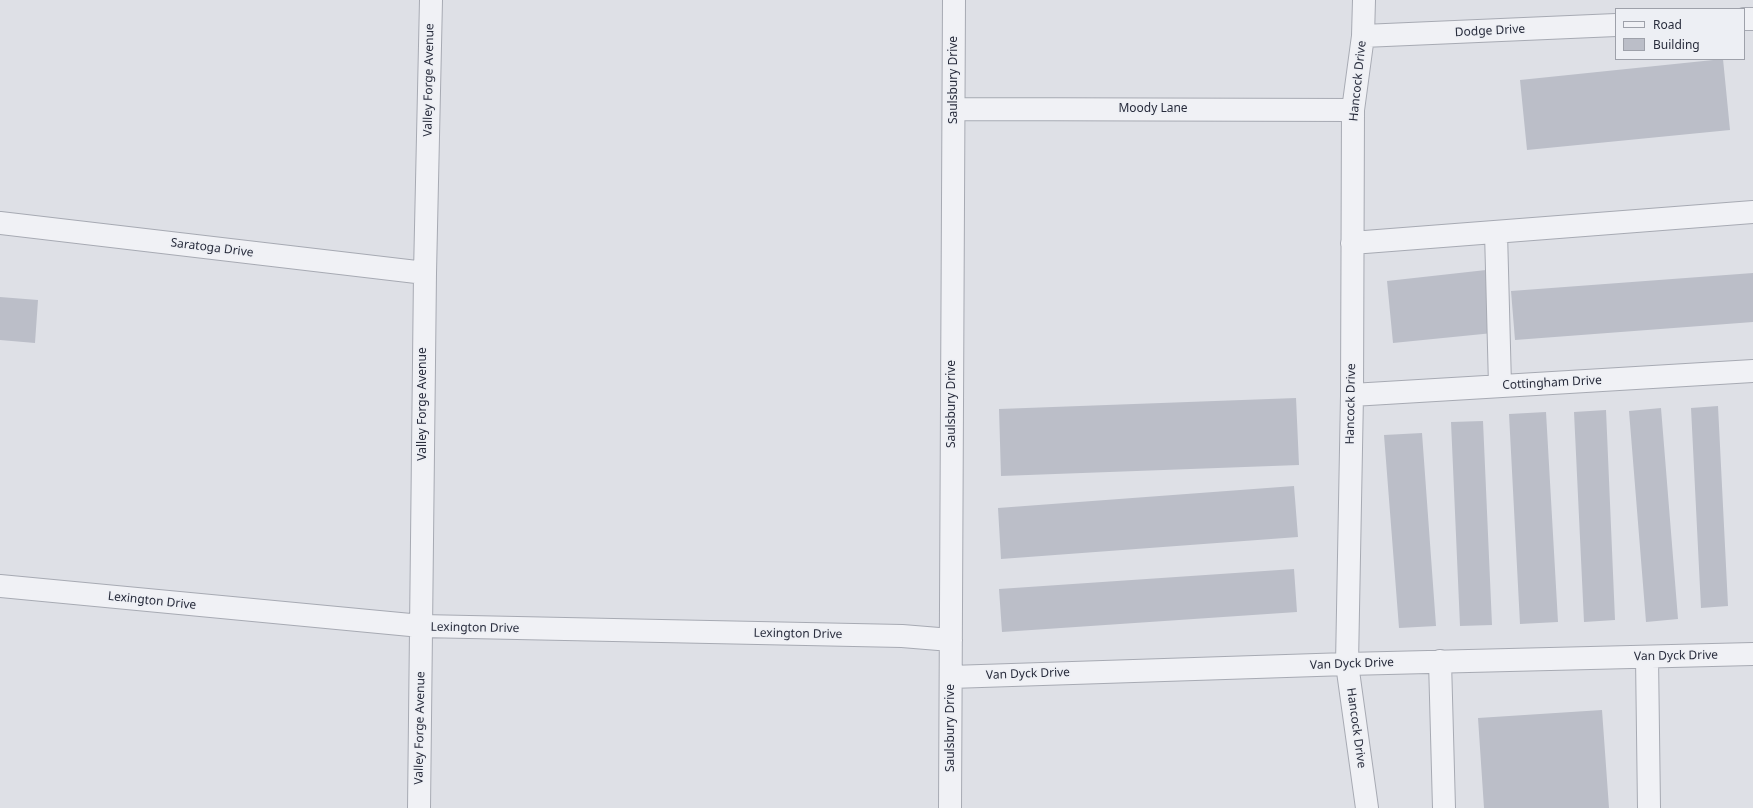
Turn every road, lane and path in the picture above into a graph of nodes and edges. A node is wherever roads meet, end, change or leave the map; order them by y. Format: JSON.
{"nodes":[{"id":1,"x":431,"y":0,"type":"edge"},
{"id":2,"x":954,"y":0,"type":"edge"},
{"id":3,"x":1364,"y":0,"type":"edge"},
{"id":4,"x":1615,"y":25,"type":"edge"},
{"id":5,"x":1363,"y":36,"type":"junction"},
{"id":6,"x":954,"y":109,"type":"junction"},
{"id":7,"x":1353,"y":110,"type":"junction"},
{"id":8,"x":1753,"y":212,"type":"edge"},
{"id":9,"x":0,"y":223,"type":"edge"},
{"id":10,"x":1496,"y":232,"type":"junction"},
{"id":11,"x":1352,"y":243,"type":"junction"},
{"id":12,"x":424,"y":273,"type":"junction"},
{"id":13,"x":1753,"y":371,"type":"edge"},
{"id":14,"x":1500,"y":386,"type":"junction"},
{"id":15,"x":1352,"y":395,"type":"junction"},
{"id":16,"x":0,"y":586,"type":"edge"},
{"id":17,"x":422,"y":626,"type":"junction"},
{"id":18,"x":951,"y":640,"type":"junction"},
{"id":19,"x":1753,"y":654,"type":"edge"},
{"id":20,"x":1647,"y":657,"type":"junction"},
{"id":21,"x":1440,"y":662,"type":"junction"},
{"id":22,"x":1347,"y":664,"type":"junction"},
{"id":23,"x":951,"y":677,"type":"junction"},
{"id":24,"x":419,"y":808,"type":"edge"},
{"id":25,"x":950,"y":808,"type":"edge"},
{"id":26,"x":1367,"y":808,"type":"edge"},
{"id":27,"x":1444,"y":808,"type":"edge"},
{"id":28,"x":1649,"y":808,"type":"edge"}],
"edges":[{"from":1,"to":12,"type":"street","name":"Valley Forge Avenue"},
{"from":2,"to":6,"type":"street","name":"Saulsbury Drive"},
{"from":3,"to":5,"type":"street","name":"Hancock Drive"},
{"from":4,"to":5,"type":"street","name":"Dodge Drive"},
{"from":5,"to":7,"type":"street","name":"Hancock Drive"},
{"from":6,"to":7,"type":"street","name":"Moody Lane"},
{"from":6,"to":18,"type":"street","name":"Saulsbury Drive"},
{"from":7,"to":11,"type":"street","name":"Hancock Drive"},
{"from":8,"to":10,"type":"street"},
{"from":9,"to":12,"type":"street","name":"Saratoga Drive"},
{"from":10,"to":11,"type":"street"},
{"from":10,"to":14,"type":"street"},
{"from":11,"to":15,"type":"street","name":"Hancock Drive"},
{"from":12,"to":17,"type":"street","name":"Valley Forge Avenue"},
{"from":13,"to":14,"type":"street","name":"Cottingham Drive"},
{"from":14,"to":15,"type":"street","name":"Cottingham Drive"},
{"from":15,"to":22,"type":"street","name":"Hancock Drive"},
{"from":16,"to":17,"type":"street","name":"Lexington Drive"},
{"from":17,"to":18,"type":"street","name":"Lexington Drive"},
{"from":17,"to":24,"type":"street","name":"Valley Forge Avenue"},
{"from":18,"to":23,"type":"street","name":"Saulsbury Drive"},
{"from":19,"to":20,"type":"street","name":"Van Dyck Drive"},
{"from":20,"to":21,"type":"street","name":"Van Dyck Drive"},
{"from":20,"to":28,"type":"street"},
{"from":21,"to":22,"type":"street","name":"Van Dyck Drive"},
{"from":21,"to":27,"type":"street"},
{"from":22,"to":23,"type":"street","name":"Van Dyck Drive"},
{"from":22,"to":26,"type":"street","name":"Hancock Drive"},
{"from":23,"to":25,"type":"street","name":"Saulsbury Drive"}]}
